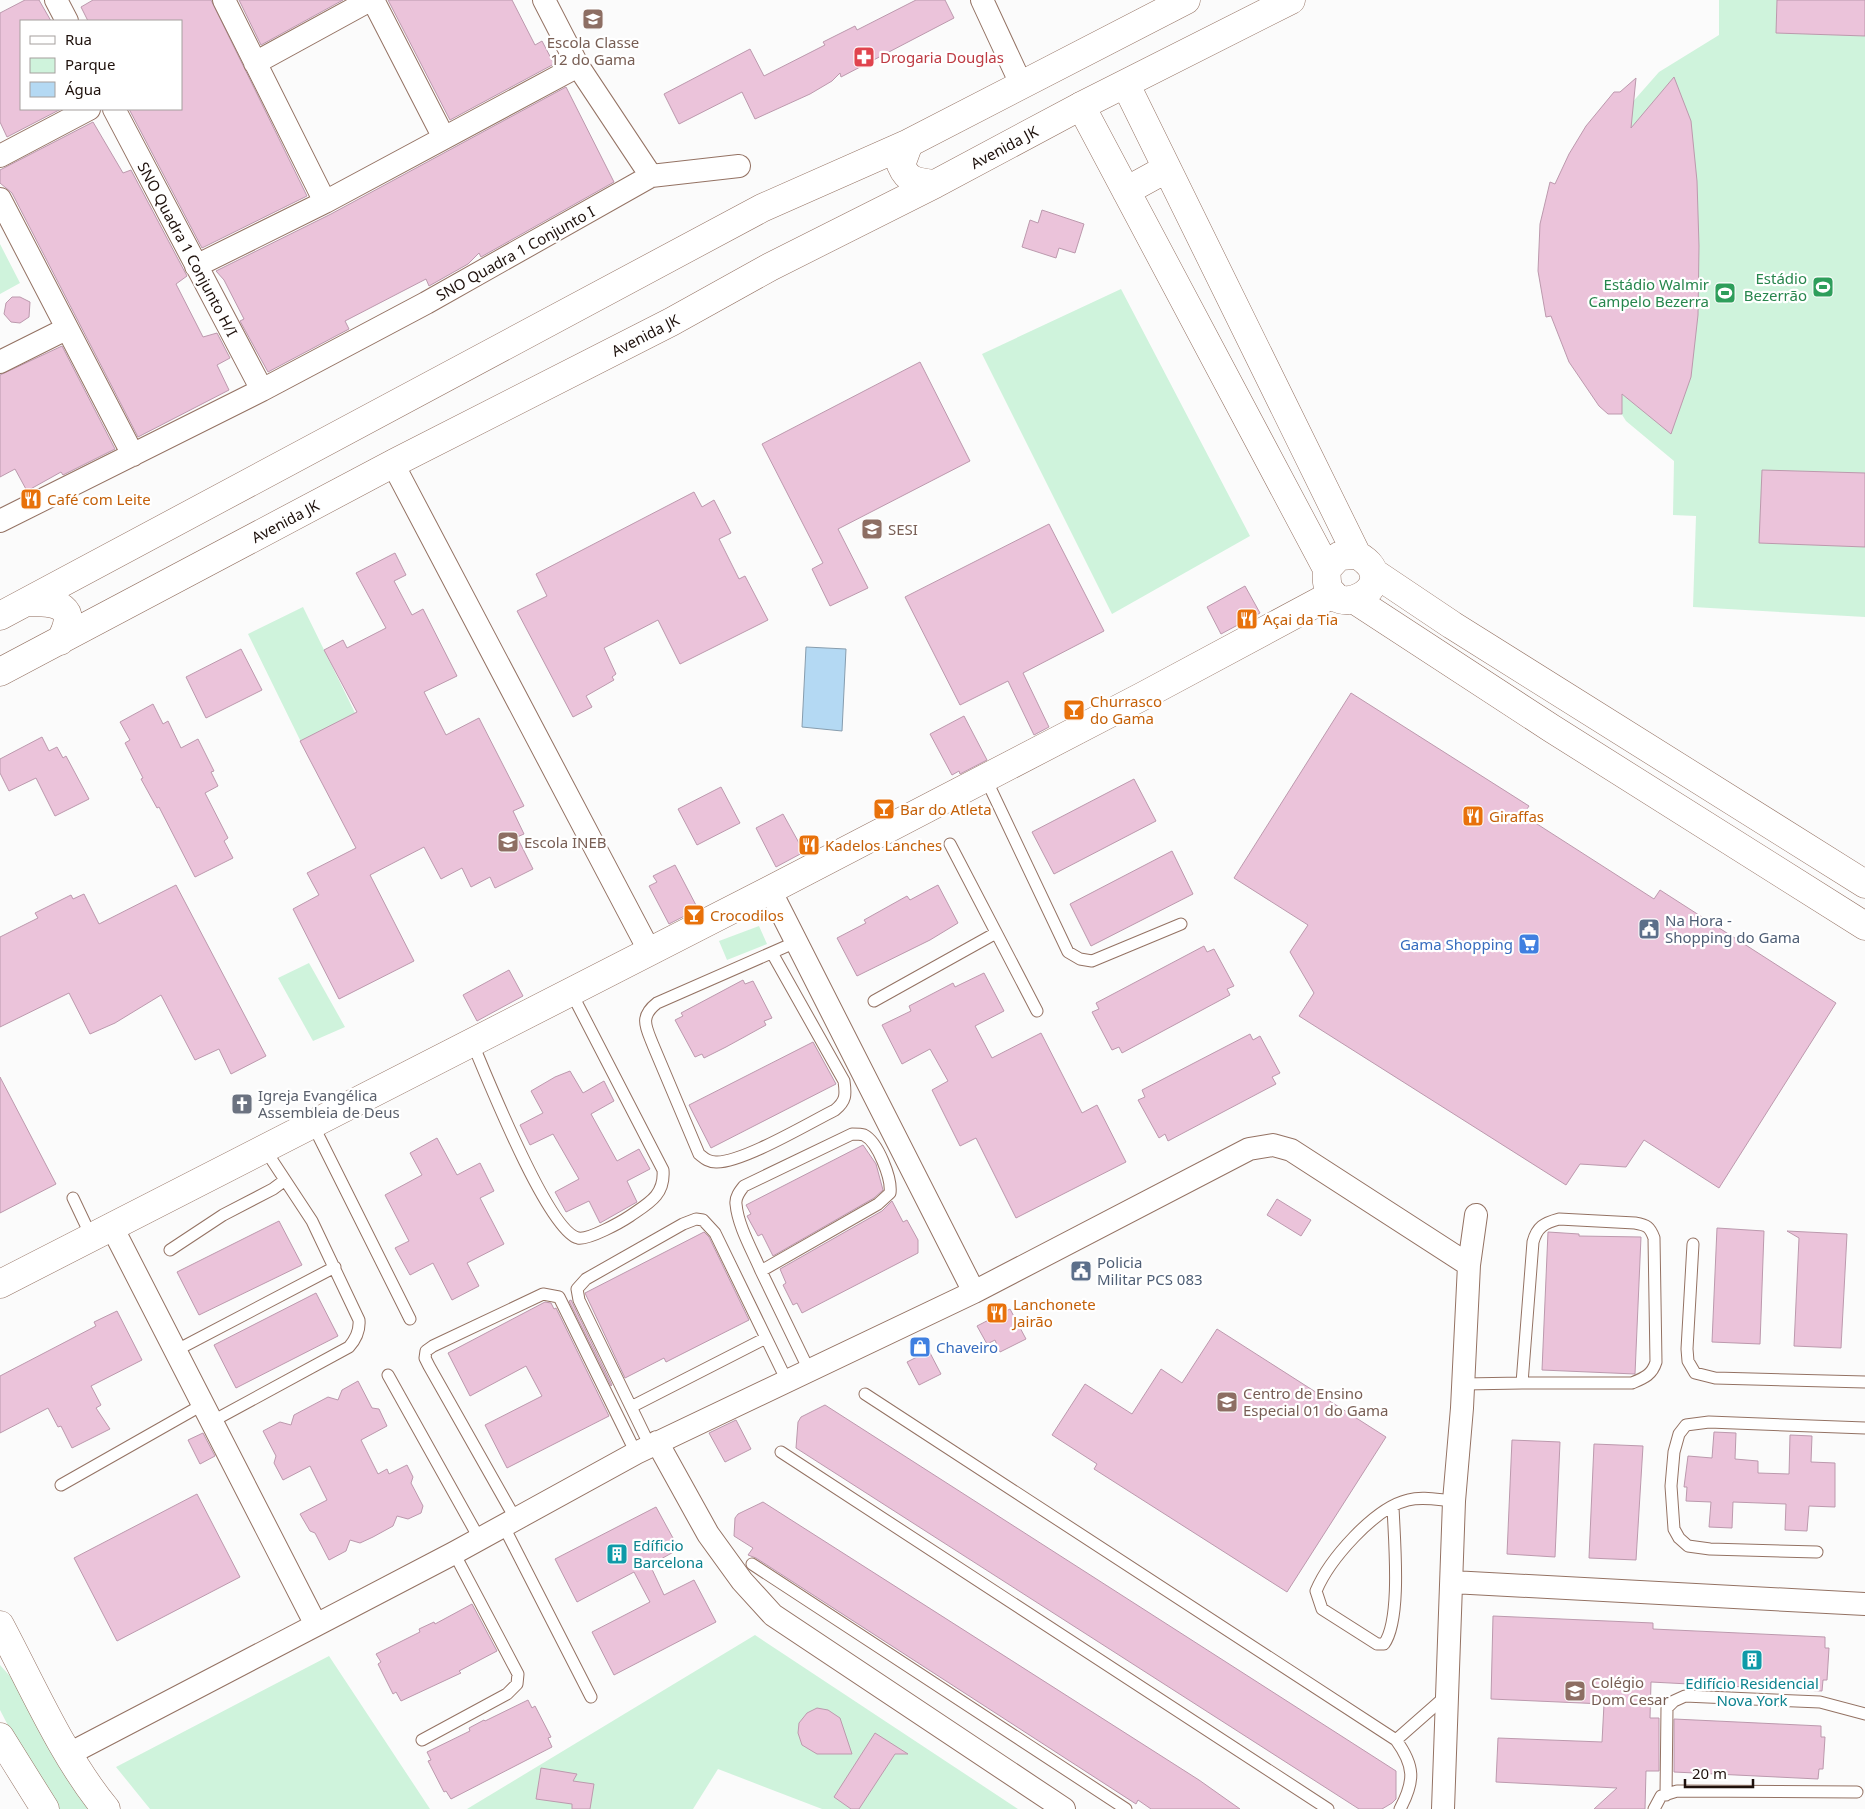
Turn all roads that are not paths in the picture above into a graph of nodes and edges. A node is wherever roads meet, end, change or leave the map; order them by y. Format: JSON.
{"nodes":[{"id":1,"x":56,"y":0,"type":"edge"},
{"id":2,"x":224,"y":0,"type":"edge"},
{"id":3,"x":371,"y":0,"type":"edge"},
{"id":4,"x":544,"y":0,"type":"edge"},
{"id":5,"x":1186,"y":0,"type":"edge"},
{"id":6,"x":1291,"y":0,"type":"edge"},
{"id":7,"x":988,"y":2,"type":"edge"},
{"id":8,"x":66,"y":20,"type":"edge"},
{"id":9,"x":255,"y":63,"type":"junction"},
{"id":10,"x":578,"y":66,"type":"junction"},
{"id":11,"x":1021,"y":84,"type":"junction"},
{"id":12,"x":1126,"y":85,"type":"junction"},
{"id":13,"x":1081,"y":106,"type":"junction"},
{"id":14,"x":87,"y":110,"type":"edge"},
{"id":15,"x":115,"y":110,"type":"edge"},
{"id":16,"x":444,"y":138,"type":"junction"},
{"id":17,"x":909,"y":144,"type":"junction"},
{"id":18,"x":0,"y":156,"type":"edge"},
{"id":19,"x":740,"y":166,"type":"dead end"},
{"id":20,"x":1166,"y":169,"type":"junction"},
{"id":21,"x":651,"y":176,"type":"junction"},
{"id":22,"x":935,"y":184,"type":"junction"},
{"id":23,"x":1126,"y":191,"type":"junction"},
{"id":24,"x":0,"y":200,"type":"edge"},
{"id":25,"x":325,"y":202,"type":"junction"},
{"id":26,"x":196,"y":266,"type":"junction"},
{"id":27,"x":66,"y":329,"type":"junction"},
{"id":28,"x":0,"y":362,"type":"edge"},
{"id":29,"x":262,"y":390,"type":"junction"},
{"id":30,"x":133,"y":455,"type":"junction"},
{"id":31,"x":394,"y":464,"type":"junction"},
{"id":32,"x":3,"y":514,"type":"edge"},
{"id":33,"x":1365,"y":564,"type":"junction"},
{"id":34,"x":1338,"y":588,"type":"junction"},
{"id":35,"x":28,"y":602,"type":"junction"},
{"id":36,"x":0,"y":616,"type":"edge"},
{"id":37,"x":60,"y":641,"type":"junction"},
{"id":38,"x":0,"y":672,"type":"edge"},
{"id":39,"x":985,"y":777,"type":"junction"},
{"id":40,"x":950,"y":844,"type":"dead end"},
{"id":41,"x":1865,"y":884,"type":"edge"},
{"id":42,"x":770,"y":890,"type":"junction"},
{"id":43,"x":1181,"y":924,"type":"dead end"},
{"id":44,"x":1865,"y":926,"type":"edge"},
{"id":45,"x":996,"y":933,"type":"junction"},
{"id":46,"x":796,"y":942,"type":"junction"},
{"id":47,"x":650,"y":952,"type":"junction"},
{"id":48,"x":772,"y":953,"type":"junction"},
{"id":49,"x":571,"y":992,"type":"junction"},
{"id":50,"x":874,"y":1001,"type":"dead end"},
{"id":51,"x":1037,"y":1011,"type":"dead end"},
{"id":52,"x":472,"y":1042,"type":"junction"},
{"id":53,"x":312,"y":1123,"type":"junction"},
{"id":54,"x":264,"y":1148,"type":"junction"},
{"id":55,"x":285,"y":1180,"type":"junction"},
{"id":56,"x":74,"y":1198,"type":"dead end"},
{"id":57,"x":1476,"y":1216,"type":"dead end"},
{"id":58,"x":101,"y":1230,"type":"junction"},
{"id":59,"x":1693,"y":1244,"type":"dead end"},
{"id":60,"x":170,"y":1250,"type":"dead end"},
{"id":61,"x":1469,"y":1265,"type":"junction"},
{"id":62,"x":335,"y":1267,"type":"junction"},
{"id":63,"x":761,"y":1271,"type":"junction"},
{"id":64,"x":0,"y":1284,"type":"edge"},
{"id":65,"x":974,"y":1292,"type":"junction"},
{"id":66,"x":410,"y":1319,"type":"dead end"},
{"id":67,"x":766,"y":1338,"type":"junction"},
{"id":68,"x":175,"y":1351,"type":"junction"},
{"id":69,"x":809,"y":1370,"type":"junction"},
{"id":70,"x":1865,"y":1374,"type":"edge"},
{"id":71,"x":388,"y":1375,"type":"dead end"},
{"id":72,"x":787,"y":1381,"type":"junction"},
{"id":73,"x":1865,"y":1382,"type":"edge"},
{"id":74,"x":1522,"y":1383,"type":"junction"},
{"id":75,"x":1464,"y":1384,"type":"junction"},
{"id":76,"x":1865,"y":1388,"type":"edge"},
{"id":77,"x":864,"y":1394,"type":"dead end"},
{"id":78,"x":631,"y":1407,"type":"junction"},
{"id":79,"x":207,"y":1413,"type":"junction"},
{"id":80,"x":1865,"y":1428,"type":"edge"},
{"id":81,"x":648,"y":1447,"type":"junction"},
{"id":82,"x":781,"y":1452,"type":"dead end"},
{"id":83,"x":61,"y":1485,"type":"dead end"},
{"id":84,"x":1454,"y":1501,"type":"junction"},
{"id":85,"x":1393,"y":1506,"type":"junction"},
{"id":86,"x":509,"y":1522,"type":"junction"},
{"id":87,"x":478,"y":1538,"type":"junction"},
{"id":88,"x":1817,"y":1552,"type":"dead end"},
{"id":89,"x":454,"y":1553,"type":"junction"},
{"id":90,"x":752,"y":1564,"type":"dead end"},
{"id":91,"x":1452,"y":1582,"type":"junction"},
{"id":92,"x":1865,"y":1604,"type":"edge"},
{"id":93,"x":0,"y":1625,"type":"edge"},
{"id":94,"x":316,"y":1625,"type":"junction"},
{"id":95,"x":1448,"y":1695,"type":"junction"},
{"id":96,"x":591,"y":1697,"type":"dead end"},
{"id":97,"x":1865,"y":1714,"type":"edge"},
{"id":98,"x":0,"y":1737,"type":"edge"},
{"id":99,"x":422,"y":1740,"type":"dead end"},
{"id":100,"x":1396,"y":1740,"type":"junction"},
{"id":101,"x":69,"y":1754,"type":"junction"},
{"id":102,"x":1857,"y":1792,"type":"dead end"},
{"id":103,"x":1666,"y":1794,"type":"junction"},
{"id":104,"x":45,"y":1809,"type":"edge"},
{"id":105,"x":106,"y":1809,"type":"edge"},
{"id":106,"x":1064,"y":1809,"type":"edge"},
{"id":107,"x":1126,"y":1809,"type":"edge"},
{"id":108,"x":1328,"y":1809,"type":"edge"},
{"id":109,"x":1400,"y":1809,"type":"edge"},
{"id":110,"x":1443,"y":1809,"type":"edge"},
{"id":111,"x":1654,"y":1809,"type":"edge"}],
"edges":[{"from":1,"to":8,"type":"street"},
{"from":2,"to":9,"type":"street"},
{"from":3,"to":9,"type":"street"},
{"from":3,"to":16,"type":"street"},
{"from":4,"to":10,"type":"street"},
{"from":5,"to":11,"type":"street"},
{"from":6,"to":12,"type":"street","name":"Avenida JK"},
{"from":7,"to":11,"type":"street"},
{"from":9,"to":25,"type":"street"},
{"from":10,"to":16,"type":"street"},
{"from":10,"to":21,"type":"street"},
{"from":11,"to":17,"type":"street"},
{"from":12,"to":13,"type":"street","name":"Avenida JK"},
{"from":12,"to":20,"type":"street"},
{"from":13,"to":22,"type":"street","name":"Avenida JK"},
{"from":13,"to":23,"type":"street"},
{"from":14,"to":18,"type":"street"},
{"from":15,"to":26,"type":"street","name":"SNO Quadra 1 Conjunto H/I"},
{"from":16,"to":25,"type":"street"},
{"from":17,"to":22,"type":"street"},
{"from":17,"to":35,"type":"street"},
{"from":19,"to":21,"type":"street"},
{"from":20,"to":23,"type":"street"},
{"from":20,"to":33,"type":"street"},
{"from":21,"to":29,"type":"street","name":"SNO Quadra 1 Conjunto I"},
{"from":22,"to":31,"type":"street","name":"Avenida JK"},
{"from":23,"to":34,"type":"street"},
{"from":24,"to":27,"type":"street"},
{"from":25,"to":26,"type":"street"},
{"from":26,"to":29,"type":"street","name":"SNO Quadra 1 Conjunto H/I"},
{"from":27,"to":28,"type":"street"},
{"from":27,"to":30,"type":"street"},
{"from":29,"to":30,"type":"street","name":"SNO Quadra 1 Conjunto I"},
{"from":30,"to":32,"type":"street","name":"SNO Quadra 1 Conjunto I"},
{"from":31,"to":37,"type":"street","name":"Avenida JK"},
{"from":31,"to":47,"type":"street"},
{"from":33,"to":34,"type":"street"},
{"from":33,"to":34,"type":"street"},
{"from":33,"to":41,"type":"street"},
{"from":34,"to":39,"type":"street"},
{"from":34,"to":44,"type":"street"},
{"from":35,"to":36,"type":"street"},
{"from":35,"to":37,"type":"street"},
{"from":37,"to":38,"type":"street","name":"Avenida JK"},
{"from":39,"to":42,"type":"street"},
{"from":39,"to":43,"type":"lane"},
{"from":40,"to":45,"type":"lane"},
{"from":42,"to":46,"type":"street"},
{"from":42,"to":47,"type":"street"},
{"from":45,"to":50,"type":"lane"},
{"from":45,"to":51,"type":"lane"},
{"from":46,"to":48,"type":"lane"},
{"from":46,"to":65,"type":"street"},
{"from":47,"to":49,"type":"street"},
{"from":48,"to":48,"type":"lane"},
{"from":49,"to":52,"type":"street"},
{"from":49,"to":52,"type":"lane"},
{"from":52,"to":53,"type":"street"},
{"from":53,"to":54,"type":"street"},
{"from":53,"to":66,"type":"lane"},
{"from":54,"to":55,"type":"lane"},
{"from":54,"to":58,"type":"street"},
{"from":55,"to":60,"type":"lane"},
{"from":55,"to":62,"type":"lane"},
{"from":56,"to":58,"type":"lane"},
{"from":57,"to":61,"type":"street"},
{"from":58,"to":64,"type":"street"},
{"from":58,"to":68,"type":"street"},
{"from":59,"to":73,"type":"lane"},
{"from":61,"to":65,"type":"street"},
{"from":61,"to":75,"type":"street"},
{"from":62,"to":68,"type":"lane"},
{"from":62,"to":79,"type":"lane"},
{"from":63,"to":63,"type":"lane"},
{"from":63,"to":69,"type":"lane"},
{"from":65,"to":69,"type":"street"},
{"from":67,"to":72,"type":"lane"},
{"from":67,"to":78,"type":"lane"},
{"from":67,"to":78,"type":"lane"},
{"from":68,"to":79,"type":"street"},
{"from":69,"to":72,"type":"street"},
{"from":70,"to":73,"type":"lane"},
{"from":71,"to":87,"type":"lane"},
{"from":72,"to":81,"type":"street"},
{"from":73,"to":76,"type":"lane"},
{"from":74,"to":74,"type":"lane"},
{"from":74,"to":75,"type":"lane"},
{"from":75,"to":84,"type":"street"},
{"from":77,"to":100,"type":"lane"},
{"from":78,"to":81,"type":"lane"},
{"from":79,"to":83,"type":"lane"},
{"from":79,"to":94,"type":"street"},
{"from":80,"to":88,"type":"lane"},
{"from":81,"to":86,"type":"street"},
{"from":81,"to":86,"type":"lane"},
{"from":81,"to":106,"type":"street"},
{"from":82,"to":108,"type":"lane"},
{"from":84,"to":85,"type":"lane"},
{"from":84,"to":91,"type":"street"},
{"from":85,"to":85,"type":"lane"},
{"from":86,"to":87,"type":"street"},
{"from":86,"to":96,"type":"lane"},
{"from":87,"to":89,"type":"street"},
{"from":89,"to":94,"type":"street"},
{"from":89,"to":99,"type":"lane"},
{"from":90,"to":107,"type":"lane"},
{"from":91,"to":92,"type":"street"},
{"from":91,"to":95,"type":"street"},
{"from":93,"to":101,"type":"street"},
{"from":94,"to":101,"type":"street"},
{"from":95,"to":100,"type":"lane"},
{"from":95,"to":110,"type":"street"},
{"from":97,"to":103,"type":"lane"},
{"from":98,"to":104,"type":"street"},
{"from":100,"to":109,"type":"lane"},
{"from":101,"to":105,"type":"street"},
{"from":102,"to":103,"type":"lane"},
{"from":103,"to":111,"type":"lane"}]}
